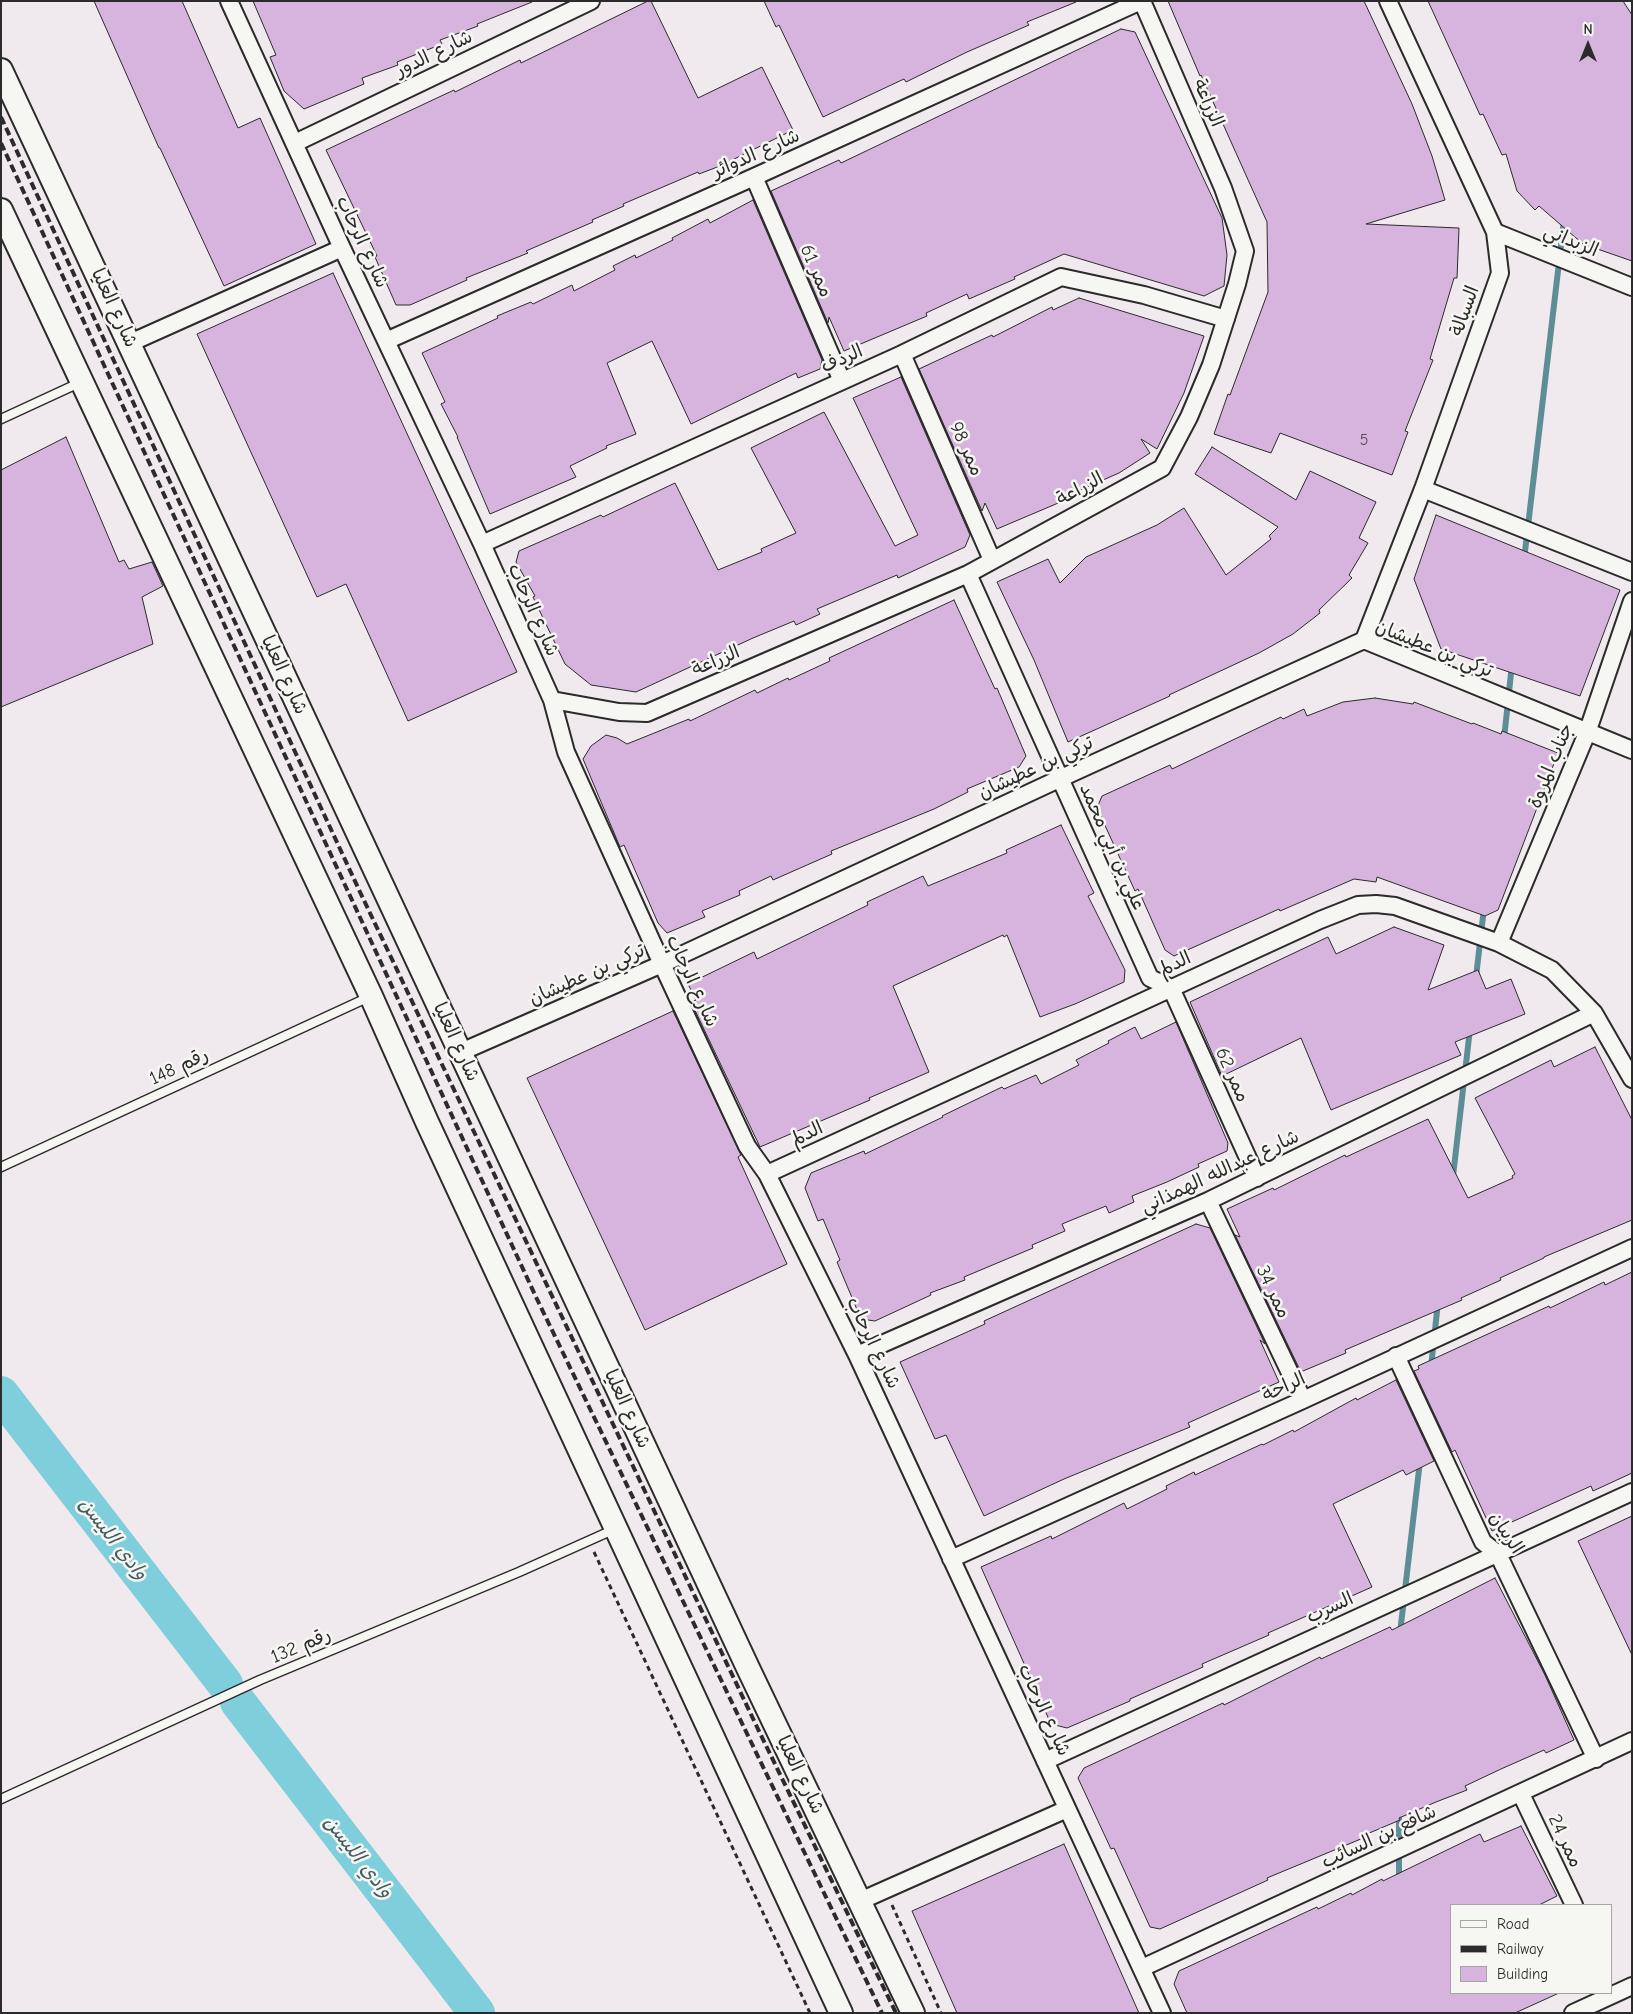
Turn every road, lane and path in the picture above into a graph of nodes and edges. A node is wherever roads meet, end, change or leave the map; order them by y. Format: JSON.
{"nodes":[{"id":1,"x":228,"y":1,"type":"edge"},
{"id":2,"x":591,"y":1,"type":"edge"},
{"id":3,"x":1142,"y":1,"type":"edge"},
{"id":4,"x":1388,"y":1,"type":"edge"},
{"id":5,"x":1,"y":70,"type":"edge"},
{"id":6,"x":295,"y":143,"type":"junction"},
{"id":7,"x":754,"y":177,"type":"junction"},
{"id":8,"x":1,"y":210,"type":"edge"},
{"id":9,"x":1494,"y":232,"type":"junction"},
{"id":10,"x":342,"y":248,"type":"junction"},
{"id":11,"x":1632,"y":287,"type":"edge"},
{"id":12,"x":1226,"y":319,"type":"junction"},
{"id":13,"x":386,"y":341,"type":"junction"},
{"id":14,"x":130,"y":343,"type":"junction"},
{"id":15,"x":902,"y":354,"type":"junction"},
{"id":16,"x":82,"y":381,"type":"junction"},
{"id":17,"x":842,"y":381,"type":"junction"},
{"id":18,"x":1,"y":419,"type":"edge"},
{"id":19,"x":1423,"y":489,"type":"junction"},
{"id":20,"x":482,"y":544,"type":"junction"},
{"id":21,"x":992,"y":560,"type":"junction"},
{"id":22,"x":1632,"y":572,"type":"edge"},
{"id":23,"x":968,"y":574,"type":"junction"},
{"id":24,"x":1632,"y":601,"type":"edge"},
{"id":25,"x":1364,"y":640,"type":"junction"},
{"id":26,"x":552,"y":700,"type":"junction"},
{"id":27,"x":1587,"y":733,"type":"junction"},
{"id":28,"x":1632,"y":750,"type":"edge"},
{"id":29,"x":1059,"y":779,"type":"junction"},
{"id":30,"x":1499,"y":943,"type":"junction"},
{"id":31,"x":662,"y":964,"type":"junction"},
{"id":32,"x":1171,"y":988,"type":"junction"},
{"id":33,"x":371,"y":996,"type":"junction"},
{"id":34,"x":1594,"y":1013,"type":"junction"},
{"id":35,"x":460,"y":1052,"type":"junction"},
{"id":36,"x":1631,"y":1075,"type":"edge"},
{"id":37,"x":1,"y":1168,"type":"edge"},
{"id":38,"x":767,"y":1174,"type":"junction"},
{"id":39,"x":1257,"y":1178,"type":"junction"},
{"id":40,"x":1208,"y":1201,"type":"junction"},
{"id":41,"x":1632,"y":1248,"type":"edge"},
{"id":42,"x":857,"y":1356,"type":"junction"},
{"id":43,"x":1396,"y":1356,"type":"junction"},
{"id":44,"x":1303,"y":1400,"type":"junction"},
{"id":45,"x":1632,"y":1492,"type":"edge"},
{"id":46,"x":615,"y":1529,"type":"junction"},
{"id":47,"x":589,"y":1541,"type":"junction"},
{"id":48,"x":1498,"y":1554,"type":"junction"},
{"id":49,"x":951,"y":1559,"type":"junction"},
{"id":50,"x":1632,"y":1742,"type":"edge"},
{"id":51,"x":1596,"y":1759,"type":"junction"},
{"id":52,"x":1045,"y":1761,"type":"junction"},
{"id":53,"x":1520,"y":1794,"type":"junction"},
{"id":54,"x":1,"y":1799,"type":"edge"},
{"id":55,"x":1067,"y":1809,"type":"junction"},
{"id":56,"x":885,"y":1890,"type":"junction"},
{"id":57,"x":860,"y":1901,"type":"junction"},
{"id":58,"x":1574,"y":1904,"type":"edge"},
{"id":59,"x":1142,"y":1968,"type":"junction"},
{"id":60,"x":1632,"y":1986,"type":"edge"},
{"id":61,"x":1614,"y":1989,"type":"edge"},
{"id":62,"x":1605,"y":1994,"type":"edge"},
{"id":63,"x":810,"y":2013,"type":"edge"},
{"id":64,"x":841,"y":2013,"type":"edge"},
{"id":65,"x":913,"y":2013,"type":"edge"},
{"id":66,"x":941,"y":2013,"type":"edge"},
{"id":67,"x":1162,"y":2013,"type":"edge"},
{"id":68,"x":1573,"y":2013,"type":"edge"}],
"edges":[{"from":1,"to":6,"type":"street","name":"شارع الرحاب"},
{"from":2,"to":6,"type":"street","name":"شارع الدور"},
{"from":3,"to":7,"type":"street","name":"شارع الدوائر"},
{"from":3,"to":12,"type":"street","name":"الزراعة"},
{"from":4,"to":9,"type":"street","name":"السبالة"},
{"from":5,"to":14,"type":"main road","name":"شارع العليا"},
{"from":6,"to":10,"type":"street","name":"شارع الرحاب"},
{"from":7,"to":13,"type":"street","name":"شارع الدوائر"},
{"from":7,"to":17,"type":"street","name":"ممر 61"},
{"from":8,"to":16,"type":"main road"},
{"from":9,"to":11,"type":"street","name":"الزبداني"},
{"from":9,"to":19,"type":"street","name":"السبالة"},
{"from":10,"to":13,"type":"street","name":"شارع الرحاب"},
{"from":10,"to":14,"type":"street"},
{"from":12,"to":15,"type":"street","name":"الردف"},
{"from":12,"to":21,"type":"street","name":"الزراعة"},
{"from":13,"to":20,"type":"street","name":"شارع الرحاب"},
{"from":14,"to":35,"type":"main road","name":"شارع العليا"},
{"from":15,"to":17,"type":"street","name":"الردف"},
{"from":15,"to":21,"type":"street","name":"ممر 98"},
{"from":16,"to":18,"type":"lane"},
{"from":16,"to":33,"type":"main road"},
{"from":17,"to":20,"type":"street","name":"الردف"},
{"from":19,"to":22,"type":"street"},
{"from":19,"to":25,"type":"street","name":"السبالة"},
{"from":20,"to":26,"type":"street","name":"شارع الرحاب"},
{"from":21,"to":23,"type":"street","name":"الزراعة"},
{"from":23,"to":26,"type":"street","name":"الزراعة"},
{"from":23,"to":29,"type":"street","name":"علي بن أبي محمد"},
{"from":24,"to":27,"type":"street","name":"جناب المروة"},
{"from":25,"to":27,"type":"street","name":"تركي بن عطيشان"},
{"from":25,"to":29,"type":"street","name":"تركي بن عطيشان"},
{"from":26,"to":31,"type":"street","name":"شارع الرحاب"},
{"from":27,"to":28,"type":"street","name":"تركي بن عطيشان"},
{"from":27,"to":30,"type":"street","name":"جناب المروة"},
{"from":29,"to":31,"type":"street","name":"تركي بن عطيشان"},
{"from":29,"to":32,"type":"street","name":"علي بن أبي محمد"},
{"from":30,"to":32,"type":"street","name":"الدلم"},
{"from":30,"to":34,"type":"street","name":"الدلم"},
{"from":31,"to":35,"type":"street","name":"تركي بن عطيشان"},
{"from":31,"to":38,"type":"street","name":"شارع الرحاب"},
{"from":32,"to":38,"type":"street","name":"الدلم"},
{"from":32,"to":39,"type":"street","name":"ممر 62"},
{"from":33,"to":37,"type":"lane","name":"رقم 148"},
{"from":33,"to":46,"type":"main road"},
{"from":34,"to":36,"type":"street","name":"الدلم"},
{"from":34,"to":39,"type":"street","name":"شارع عبدالله الهمذاني"},
{"from":35,"to":57,"type":"main road","name":"شارع العليا"},
{"from":38,"to":42,"type":"street","name":"شارع الرحاب"},
{"from":39,"to":40,"type":"street","name":"شارع عبدالله الهمذاني"},
{"from":40,"to":42,"type":"street","name":"شارع عبدالله الهمذاني"},
{"from":40,"to":44,"type":"street","name":"ممر 34"},
{"from":41,"to":43,"type":"street","name":"الراحة"},
{"from":42,"to":49,"type":"street","name":"شارع الرحاب"},
{"from":43,"to":44,"type":"street","name":"الراحة"},
{"from":43,"to":48,"type":"street","name":"الربيان"},
{"from":44,"to":49,"type":"street","name":"الراحة"},
{"from":45,"to":48,"type":"street","name":"السرب"},
{"from":46,"to":47,"type":"lane","name":"رقم 132"},
{"from":46,"to":64,"type":"main road"},
{"from":47,"to":54,"type":"lane","name":"رقم 132"},
{"from":47,"to":63,"type":"path"},
{"from":48,"to":51,"type":"street","name":"الربيان"},
{"from":48,"to":52,"type":"street","name":"السرب"},
{"from":49,"to":52,"type":"street","name":"شارع الرحاب"},
{"from":50,"to":51,"type":"street","name":"شافع بن السائب"},
{"from":51,"to":53,"type":"street","name":"شافع بن السائب"},
{"from":52,"to":55,"type":"street","name":"شارع الرحاب"},
{"from":53,"to":58,"type":"street","name":"ممر 24"},
{"from":53,"to":59,"type":"street","name":"شافع بن السائب"},
{"from":55,"to":56,"type":"street"},
{"from":55,"to":59,"type":"street","name":"شارع الرحاب"},
{"from":56,"to":57,"type":"street"},
{"from":56,"to":66,"type":"path"},
{"from":57,"to":65,"type":"main road","name":"شارع العليا"},
{"from":59,"to":67,"type":"street","name":"شارع الرحاب"},
{"from":60,"to":61,"type":"street"},
{"from":62,"to":68,"type":"street"}]}
